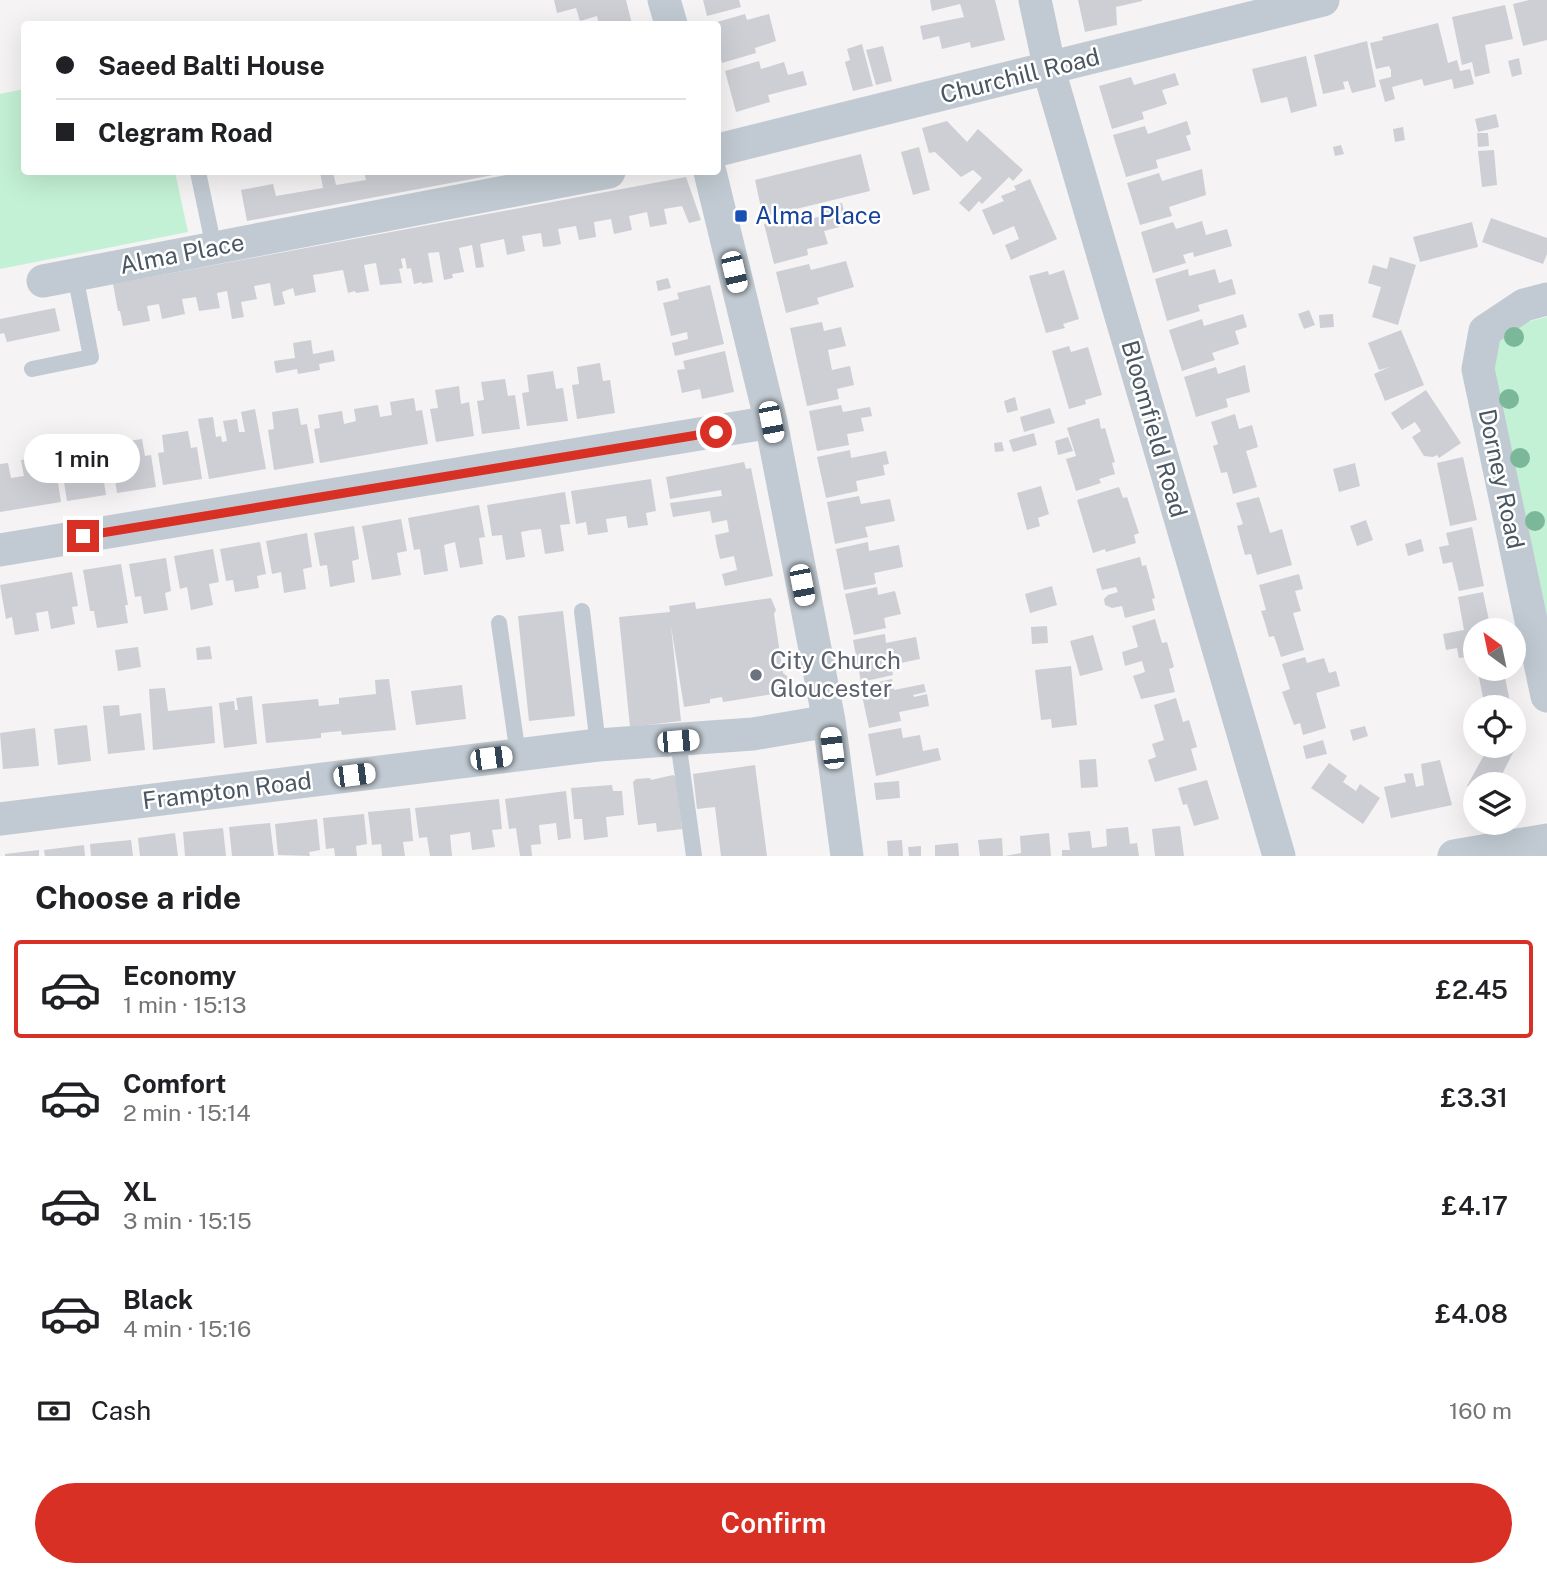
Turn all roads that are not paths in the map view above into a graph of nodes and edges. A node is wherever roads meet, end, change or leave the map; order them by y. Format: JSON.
{"nodes":[{"id":1,"x":664,"y":0,"type":"edge"},
{"id":2,"x":1035,"y":0,"type":"edge"},
{"id":3,"x":1323,"y":0,"type":"edge"},
{"id":4,"x":670,"y":21,"type":"edge"},
{"id":5,"x":1050,"y":68,"type":"junction"},
{"id":6,"x":721,"y":149,"type":"edge"},
{"id":7,"x":199,"y":175,"type":"edge"},
{"id":8,"x":593,"y":175,"type":"edge"},
{"id":9,"x":711,"y":175,"type":"edge"},
{"id":10,"x":214,"y":248,"type":"junction"},
{"id":11,"x":75,"y":275,"type":"junction"},
{"id":12,"x":43,"y":281,"type":"dead end"},
{"id":13,"x":1547,"y":299,"type":"edge"},
{"id":14,"x":32,"y":369,"type":"dead end"},
{"id":15,"x":771,"y":422,"type":"junction"},
{"id":16,"x":0,"y":550,"type":"edge"},
{"id":17,"x":582,"y":611,"type":"dead end"},
{"id":18,"x":499,"y":623,"type":"dead end"},
{"id":19,"x":1547,"y":696,"type":"edge"},
{"id":20,"x":829,"y":721,"type":"junction"},
{"id":21,"x":678,"y":741,"type":"junction"},
{"id":22,"x":598,"y":745,"type":"junction"},
{"id":23,"x":518,"y":755,"type":"junction"},
{"id":24,"x":0,"y":819,"type":"edge"},
{"id":25,"x":1547,"y":840,"type":"edge"},
{"id":26,"x":694,"y":856,"type":"edge"},
{"id":27,"x":846,"y":856,"type":"edge"},
{"id":28,"x":1279,"y":856,"type":"edge"},
{"id":29,"x":1454,"y":856,"type":"edge"}],
"edges":[{"from":1,"to":4,"type":"street"},
{"from":2,"to":5,"type":"street","name":"Bloomfield Road"},
{"from":3,"to":5,"type":"street","name":"Churchill Road"},
{"from":5,"to":6,"type":"street","name":"Churchill Road"},
{"from":5,"to":28,"type":"street","name":"Bloomfield Road"},
{"from":7,"to":10,"type":"lane"},
{"from":8,"to":10,"type":"street","name":"Alma Place"},
{"from":9,"to":15,"type":"street"},
{"from":10,"to":11,"type":"street","name":"Alma Place"},
{"from":11,"to":12,"type":"street","name":"Alma Place"},
{"from":11,"to":14,"type":"lane"},
{"from":13,"to":19,"type":"street","name":"Dorney Road"},
{"from":15,"to":16,"type":"street"},
{"from":15,"to":20,"type":"street"},
{"from":17,"to":22,"type":"lane"},
{"from":18,"to":23,"type":"lane"},
{"from":20,"to":21,"type":"street","name":"Frampton Road"},
{"from":20,"to":27,"type":"street"},
{"from":21,"to":22,"type":"street","name":"Frampton Road"},
{"from":21,"to":26,"type":"lane"},
{"from":22,"to":23,"type":"street","name":"Frampton Road"},
{"from":23,"to":24,"type":"street","name":"Frampton Road"},
{"from":25,"to":29,"type":"street"}]}
